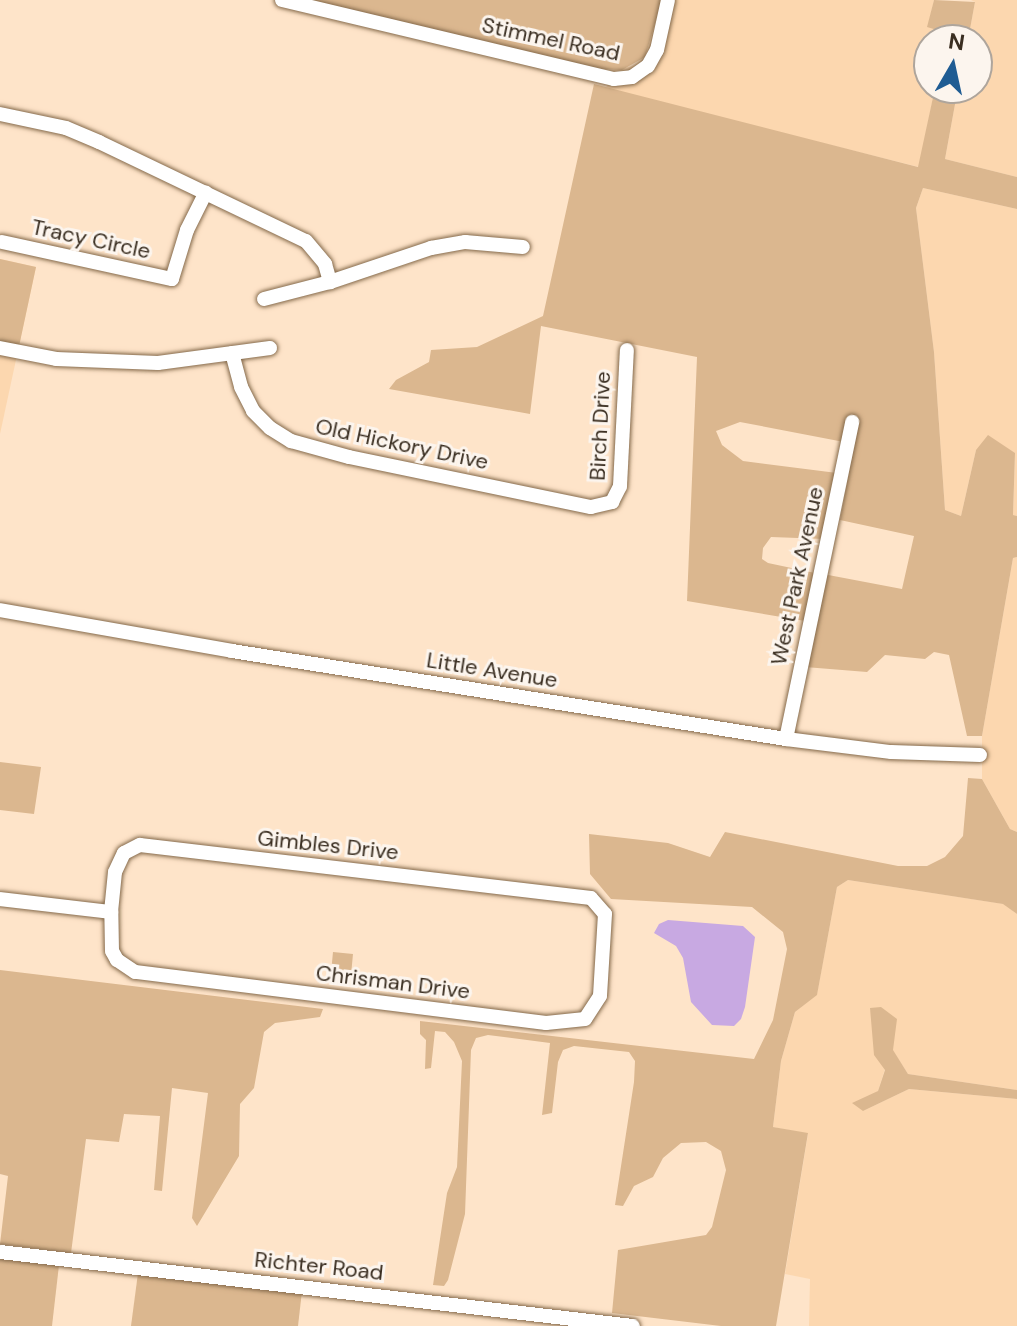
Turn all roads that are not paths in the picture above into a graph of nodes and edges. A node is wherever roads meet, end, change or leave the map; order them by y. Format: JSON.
{"nodes":[{"id":1,"x":282,"y":0,"type":"edge"},
{"id":2,"x":668,"y":0,"type":"edge"},
{"id":3,"x":0,"y":114,"type":"edge"},
{"id":4,"x":206,"y":192,"type":"junction"},
{"id":5,"x":2,"y":242,"type":"dead end"},
{"id":6,"x":523,"y":247,"type":"dead end"},
{"id":7,"x":330,"y":282,"type":"junction"},
{"id":8,"x":264,"y":299,"type":"dead end"},
{"id":9,"x":0,"y":348,"type":"edge"},
{"id":10,"x":270,"y":348,"type":"dead end"},
{"id":11,"x":627,"y":350,"type":"dead end"},
{"id":12,"x":232,"y":353,"type":"junction"},
{"id":13,"x":852,"y":422,"type":"dead end"},
{"id":14,"x":612,"y":502,"type":"joint"},
{"id":15,"x":0,"y":610,"type":"edge"},
{"id":16,"x":786,"y":739,"type":"junction"},
{"id":17,"x":980,"y":755,"type":"dead end"},
{"id":18,"x":591,"y":898,"type":"joint"},
{"id":19,"x":0,"y":899,"type":"edge"},
{"id":20,"x":111,"y":912,"type":"junction"},
{"id":21,"x":0,"y":1252,"type":"edge"},
{"id":22,"x":633,"y":1326,"type":"edge"}],
"edges":[{"from":1,"to":2,"type":"street","name":"Stimmel Road"},
{"from":3,"to":4,"type":"street"},
{"from":4,"to":5,"type":"street","name":"Tracy Circle"},
{"from":4,"to":7,"type":"street"},
{"from":6,"to":7,"type":"street"},
{"from":7,"to":8,"type":"street"},
{"from":9,"to":12,"type":"street"},
{"from":10,"to":12,"type":"street"},
{"from":11,"to":14,"type":"street","name":"Birch Drive"},
{"from":12,"to":14,"type":"street","name":"Old Hickory Drive"},
{"from":13,"to":16,"type":"street","name":"West Park Avenue"},
{"from":15,"to":16,"type":"street","name":"Little Avenue"},
{"from":16,"to":17,"type":"street","name":"Little Avenue"},
{"from":18,"to":20,"type":"street","name":"Gimbles Drive"},
{"from":18,"to":20,"type":"street","name":"Chrisman Drive"},
{"from":19,"to":20,"type":"street"},
{"from":21,"to":22,"type":"street","name":"Richter Road"}]}
